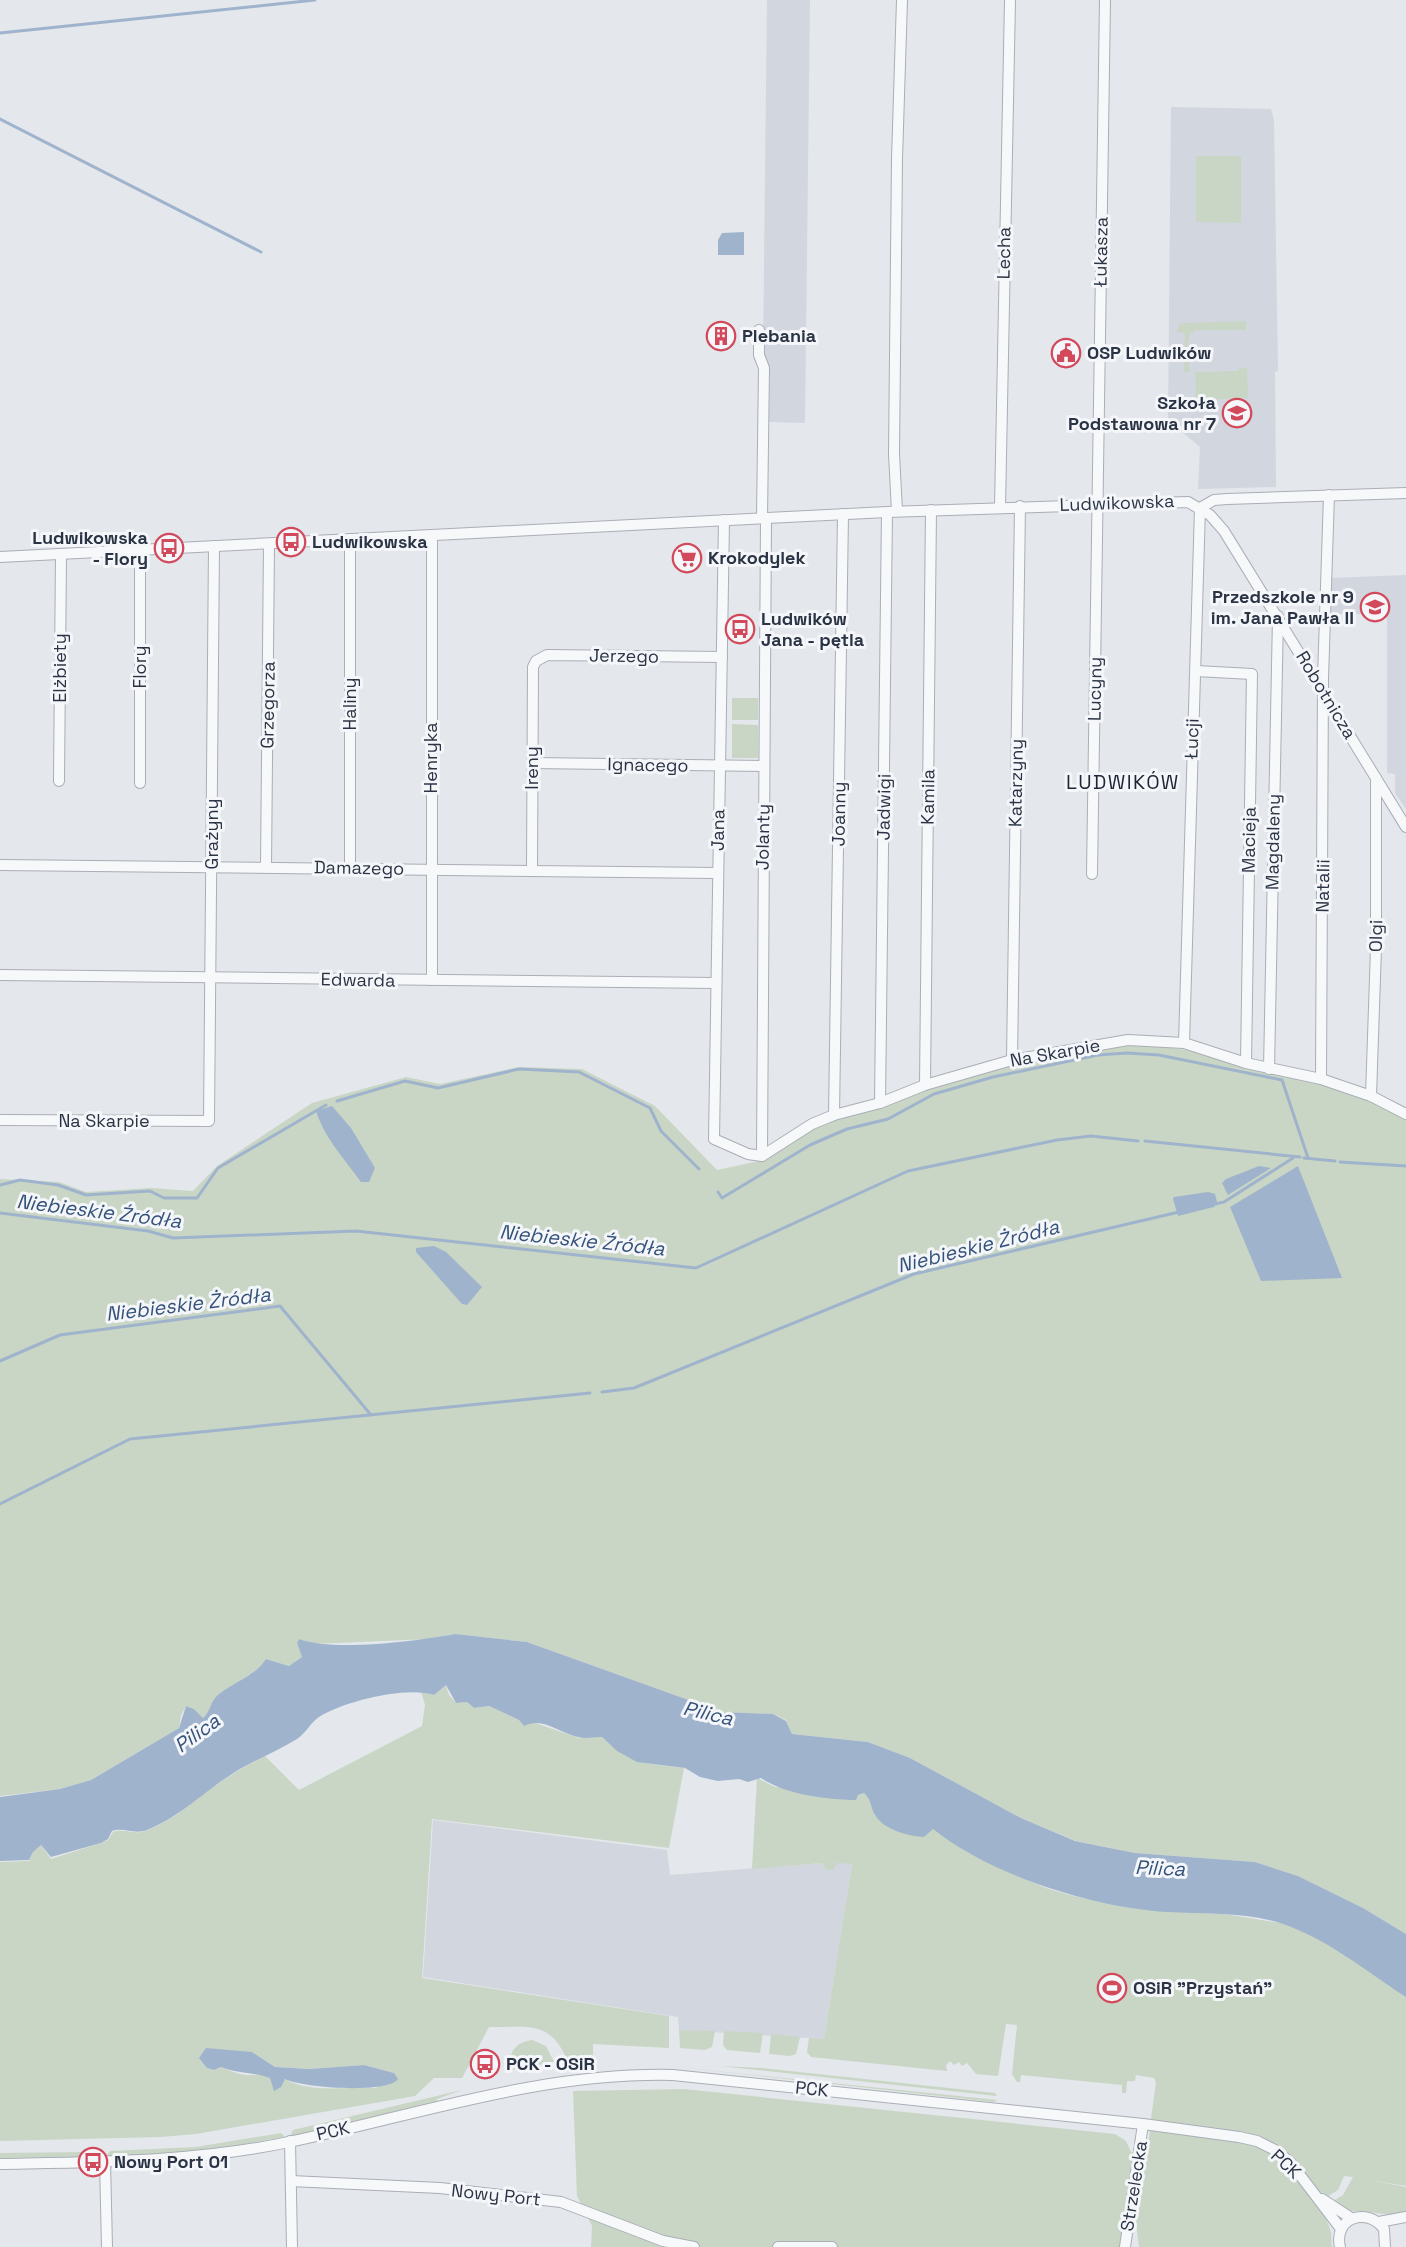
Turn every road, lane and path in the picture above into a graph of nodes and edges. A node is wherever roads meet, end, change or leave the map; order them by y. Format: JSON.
{"nodes":[{"id":1,"x":902,"y":0,"type":"edge"},
{"id":2,"x":1010,"y":0,"type":"edge"},
{"id":3,"x":1105,"y":0,"type":"edge"},
{"id":4,"x":759,"y":330,"type":"dead end"},
{"id":5,"x":1406,"y":493,"type":"edge"},
{"id":6,"x":1329,"y":495,"type":"junction"},
{"id":7,"x":1097,"y":504,"type":"junction"},
{"id":8,"x":1020,"y":506,"type":"junction"},
{"id":9,"x":1000,"y":507,"type":"junction"},
{"id":10,"x":1200,"y":508,"type":"junction"},
{"id":11,"x":931,"y":510,"type":"junction"},
{"id":12,"x":892,"y":512,"type":"junction"},
{"id":13,"x":843,"y":514,"type":"junction"},
{"id":14,"x":764,"y":518,"type":"junction"},
{"id":15,"x":724,"y":520,"type":"junction"},
{"id":16,"x":432,"y":535,"type":"junction"},
{"id":17,"x":350,"y":539,"type":"junction"},
{"id":18,"x":269,"y":544,"type":"junction"},
{"id":19,"x":214,"y":546,"type":"junction"},
{"id":20,"x":140,"y":550,"type":"junction"},
{"id":21,"x":61,"y":554,"type":"junction"},
{"id":22,"x":0,"y":557,"type":"edge"},
{"id":23,"x":1278,"y":616,"type":"junction"},
{"id":24,"x":722,"y":657,"type":"junction"},
{"id":25,"x":533,"y":667,"type":"joint"},
{"id":26,"x":1196,"y":671,"type":"junction"},
{"id":27,"x":1325,"y":692,"type":"junction"},
{"id":28,"x":532,"y":763,"type":"junction"},
{"id":29,"x":720,"y":766,"type":"junction"},
{"id":30,"x":764,"y":766,"type":"junction"},
{"id":31,"x":1376,"y":777,"type":"junction"},
{"id":32,"x":59,"y":781,"type":"dead end"},
{"id":33,"x":140,"y":783,"type":"dead end"},
{"id":34,"x":1406,"y":827,"type":"edge"},
{"id":35,"x":0,"y":865,"type":"edge"},
{"id":36,"x":212,"y":867,"type":"junction"},
{"id":37,"x":266,"y":867,"type":"junction"},
{"id":38,"x":350,"y":868,"type":"junction"},
{"id":39,"x":431,"y":869,"type":"junction"},
{"id":40,"x":532,"y":870,"type":"junction"},
{"id":41,"x":717,"y":873,"type":"junction"},
{"id":42,"x":1092,"y":874,"type":"dead end"},
{"id":43,"x":0,"y":975,"type":"edge"},
{"id":44,"x":210,"y":978,"type":"junction"},
{"id":45,"x":432,"y":980,"type":"junction"},
{"id":46,"x":716,"y":983,"type":"junction"},
{"id":47,"x":1184,"y":1043,"type":"junction"},
{"id":48,"x":1012,"y":1060,"type":"junction"},
{"id":49,"x":1246,"y":1063,"type":"junction"},
{"id":50,"x":1269,"y":1069,"type":"junction"},
{"id":51,"x":1321,"y":1079,"type":"junction"},
{"id":52,"x":925,"y":1085,"type":"junction"},
{"id":53,"x":1371,"y":1096,"type":"junction"},
{"id":54,"x":880,"y":1103,"type":"junction"},
{"id":55,"x":834,"y":1114,"type":"junction"},
{"id":56,"x":1406,"y":1114,"type":"edge"},
{"id":57,"x":0,"y":1120,"type":"edge"},
{"id":58,"x":209,"y":1121,"type":"joint"},
{"id":59,"x":762,"y":1156,"type":"junction"},
{"id":60,"x":1143,"y":2124,"type":"junction"},
{"id":61,"x":290,"y":2141,"type":"junction"},
{"id":62,"x":105,"y":2162,"type":"junction"},
{"id":63,"x":0,"y":2164,"type":"edge"},
{"id":64,"x":291,"y":2181,"type":"junction"},
{"id":65,"x":1316,"y":2196,"type":"junction"},
{"id":66,"x":1406,"y":2217,"type":"edge"},
{"id":67,"x":1351,"y":2218,"type":"junction"},
{"id":68,"x":1380,"y":2222,"type":"junction"},
{"id":69,"x":1341,"y":2229,"type":"junction"},
{"id":70,"x":107,"y":2247,"type":"edge"},
{"id":71,"x":292,"y":2247,"type":"edge"},
{"id":72,"x":694,"y":2247,"type":"edge"},
{"id":73,"x":778,"y":2247,"type":"edge"},
{"id":74,"x":832,"y":2247,"type":"edge"},
{"id":75,"x":1125,"y":2247,"type":"edge"},
{"id":76,"x":1340,"y":2247,"type":"edge"},
{"id":77,"x":1385,"y":2247,"type":"edge"}],
"edges":[{"from":1,"to":12,"type":"street"},
{"from":2,"to":9,"type":"street","name":"Lecha"},
{"from":3,"to":7,"type":"street","name":"Łukasza"},
{"from":4,"to":14,"type":"street"},
{"from":5,"to":6,"type":"street","name":"Ludwikowska"},
{"from":6,"to":10,"type":"street","name":"Ludwikowska"},
{"from":6,"to":27,"type":"street","name":"Natalii"},
{"from":7,"to":8,"type":"street","name":"Ludwikowska"},
{"from":7,"to":10,"type":"street","name":"Ludwikowska"},
{"from":7,"to":42,"type":"street","name":"Lucyny"},
{"from":8,"to":9,"type":"street","name":"Ludwikowska"},
{"from":8,"to":48,"type":"street","name":"Katarzyny"},
{"from":9,"to":11,"type":"street","name":"Ludwikowska"},
{"from":10,"to":23,"type":"street","name":"Robotnicza"},
{"from":10,"to":26,"type":"street","name":"Łucji"},
{"from":11,"to":12,"type":"street","name":"Ludwikowska"},
{"from":11,"to":52,"type":"street","name":"Kamila"},
{"from":12,"to":13,"type":"street","name":"Ludwikowska"},
{"from":12,"to":54,"type":"street","name":"Jadwigi"},
{"from":13,"to":14,"type":"street","name":"Ludwikowska"},
{"from":13,"to":55,"type":"street","name":"Joanny"},
{"from":14,"to":15,"type":"street","name":"Ludwikowska"},
{"from":14,"to":30,"type":"street","name":"Jolanty"},
{"from":15,"to":16,"type":"street","name":"Ludwikowska"},
{"from":15,"to":24,"type":"street","name":"Jana"},
{"from":16,"to":17,"type":"street","name":"Ludwikowska"},
{"from":16,"to":39,"type":"street","name":"Henryka"},
{"from":17,"to":18,"type":"street","name":"Ludwikowska"},
{"from":17,"to":38,"type":"street","name":"Haliny"},
{"from":18,"to":19,"type":"street","name":"Ludwikowska"},
{"from":18,"to":37,"type":"street","name":"Grzegorza"},
{"from":19,"to":20,"type":"street","name":"Ludwikowska"},
{"from":19,"to":36,"type":"street","name":"Grażyny"},
{"from":20,"to":21,"type":"street","name":"Ludwikowska"},
{"from":20,"to":33,"type":"street","name":"Flory"},
{"from":21,"to":22,"type":"street","name":"Ludwikowska"},
{"from":21,"to":32,"type":"street","name":"Elżbiety"},
{"from":23,"to":27,"type":"street","name":"Robotnicza"},
{"from":23,"to":50,"type":"street","name":"Magdaleny"},
{"from":24,"to":25,"type":"street","name":"Jerzego"},
{"from":24,"to":29,"type":"street","name":"Jana"},
{"from":25,"to":28,"type":"street","name":"Ireny"},
{"from":26,"to":47,"type":"street","name":"Łucji"},
{"from":26,"to":49,"type":"street","name":"Macieja"},
{"from":27,"to":31,"type":"street","name":"Robotnicza"},
{"from":27,"to":51,"type":"street","name":"Natalii"},
{"from":28,"to":29,"type":"street","name":"Ignacego"},
{"from":28,"to":40,"type":"street","name":"Ireny"},
{"from":29,"to":30,"type":"street","name":"Ignacego"},
{"from":29,"to":41,"type":"street","name":"Jana"},
{"from":30,"to":59,"type":"street","name":"Jolanty"},
{"from":31,"to":34,"type":"street","name":"Robotnicza"},
{"from":31,"to":53,"type":"street","name":"Olgi"},
{"from":35,"to":36,"type":"street","name":"Damazego"},
{"from":36,"to":37,"type":"street","name":"Damazego"},
{"from":36,"to":44,"type":"street","name":"Grażyny"},
{"from":37,"to":38,"type":"street","name":"Damazego"},
{"from":38,"to":39,"type":"street","name":"Damazego"},
{"from":39,"to":40,"type":"street","name":"Damazego"},
{"from":39,"to":45,"type":"street","name":"Henryka"},
{"from":40,"to":41,"type":"street","name":"Damazego"},
{"from":41,"to":46,"type":"street","name":"Jana"},
{"from":43,"to":44,"type":"street","name":"Edwarda"},
{"from":44,"to":45,"type":"street","name":"Edwarda"},
{"from":44,"to":58,"type":"street","name":"Grażyny"},
{"from":45,"to":46,"type":"street","name":"Edwarda"},
{"from":46,"to":59,"type":"street","name":"Jana"},
{"from":47,"to":48,"type":"street","name":"Na Skarpie"},
{"from":47,"to":49,"type":"street","name":"Na Skarpie"},
{"from":48,"to":52,"type":"street","name":"Na Skarpie"},
{"from":49,"to":50,"type":"street","name":"Na Skarpie"},
{"from":50,"to":51,"type":"street","name":"Na Skarpie"},
{"from":51,"to":53,"type":"street","name":"Na Skarpie"},
{"from":52,"to":54,"type":"street","name":"Na Skarpie"},
{"from":53,"to":56,"type":"street","name":"Na Skarpie"},
{"from":54,"to":55,"type":"street","name":"Na Skarpie"},
{"from":55,"to":59,"type":"street","name":"Na Skarpie"},
{"from":57,"to":58,"type":"street","name":"Na Skarpie"},
{"from":60,"to":61,"type":"street","name":"PCK"},
{"from":60,"to":65,"type":"street","name":"PCK"},
{"from":60,"to":75,"type":"street","name":"Strzelecka"},
{"from":61,"to":62,"type":"street"},
{"from":61,"to":64,"type":"street"},
{"from":62,"to":63,"type":"street"},
{"from":62,"to":70,"type":"street"},
{"from":64,"to":71,"type":"street"},
{"from":64,"to":72,"type":"street","name":"Nowy Port"},
{"from":65,"to":67,"type":"street","name":"PCK"},
{"from":65,"to":69,"type":"street","name":"PCK"},
{"from":66,"to":68,"type":"street"},
{"from":67,"to":68,"type":"street"},
{"from":67,"to":69,"type":"street"},
{"from":68,"to":77,"type":"street"},
{"from":69,"to":76,"type":"street"},
{"from":73,"to":74,"type":"street"}]}
